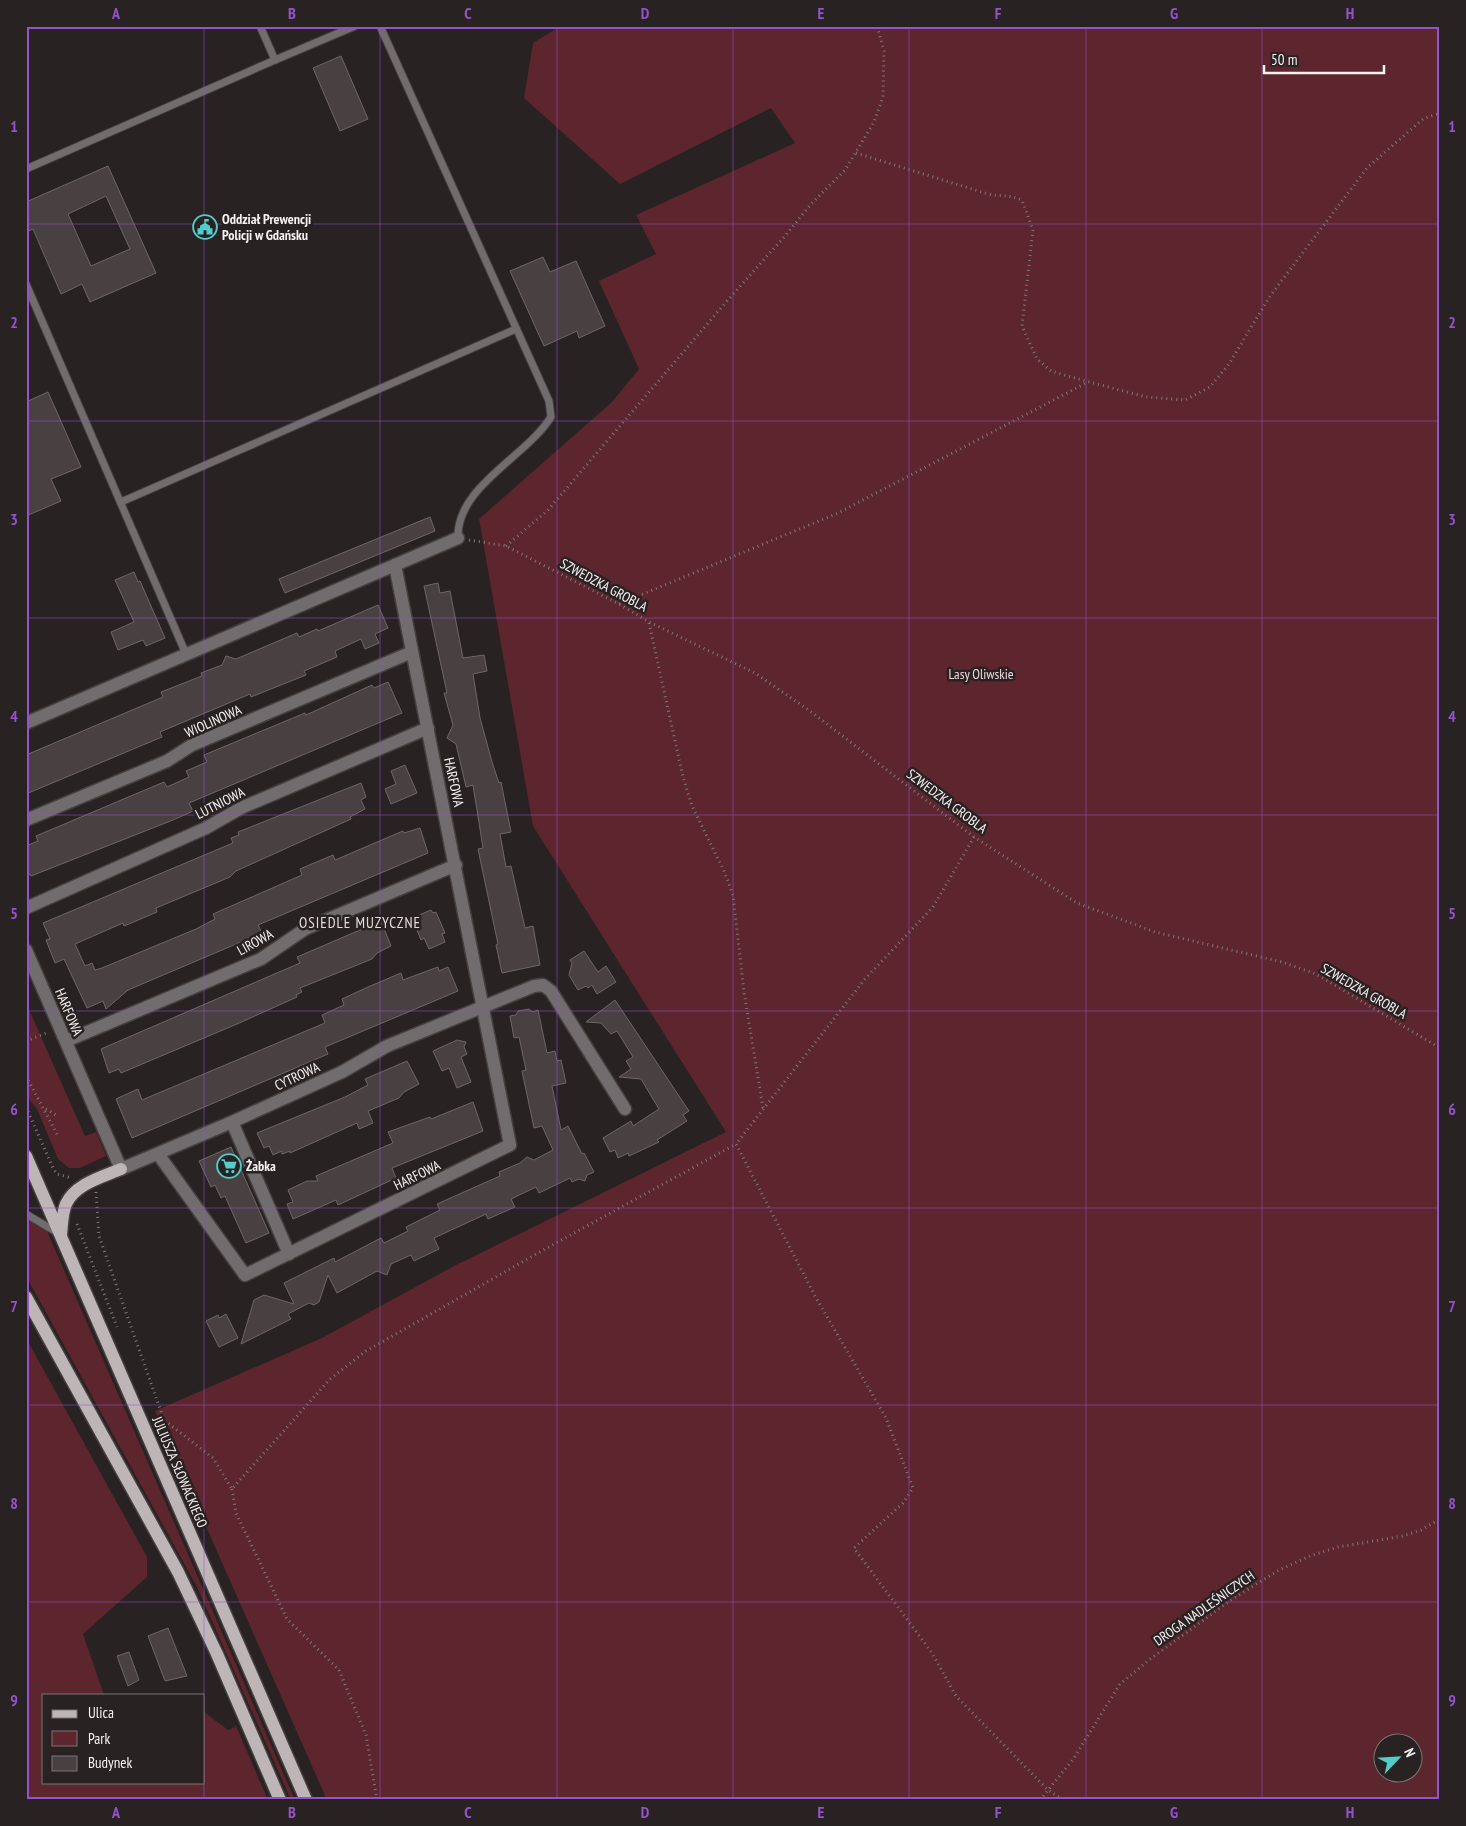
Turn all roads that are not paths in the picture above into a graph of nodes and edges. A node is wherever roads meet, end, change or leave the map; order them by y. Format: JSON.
{"nodes":[{"id":1,"x":260,"y":26,"type":"edge"},
{"id":2,"x":355,"y":26,"type":"edge"},
{"id":3,"x":380,"y":26,"type":"edge"},
{"id":4,"x":275,"y":60,"type":"junction"},
{"id":5,"x":26,"y":170,"type":"edge"},
{"id":6,"x":26,"y":284,"type":"edge"},
{"id":7,"x":516,"y":329,"type":"junction"},
{"id":8,"x":121,"y":502,"type":"junction"},
{"id":9,"x":458,"y":538,"type":"joint"},
{"id":10,"x":395,"y":565,"type":"junction"},
{"id":11,"x":412,"y":652,"type":"junction"},
{"id":12,"x":186,"y":654,"type":"junction"},
{"id":13,"x":26,"y":723,"type":"edge"},
{"id":14,"x":428,"y":728,"type":"junction"},
{"id":15,"x":26,"y":820,"type":"edge"},
{"id":16,"x":456,"y":865,"type":"junction"},
{"id":17,"x":26,"y":908,"type":"edge"},
{"id":18,"x":26,"y":950,"type":"edge"},
{"id":19,"x":484,"y":1005,"type":"junction"},
{"id":20,"x":66,"y":1041,"type":"junction"},
{"id":21,"x":625,"y":1109,"type":"dead end"},
{"id":22,"x":232,"y":1122,"type":"junction"},
{"id":23,"x":158,"y":1154,"type":"junction"},
{"id":24,"x":26,"y":1156,"type":"edge"},
{"id":25,"x":121,"y":1169,"type":"junction"},
{"id":26,"x":26,"y":1214,"type":"edge"},
{"id":27,"x":61,"y":1235,"type":"junction"},
{"id":28,"x":289,"y":1254,"type":"junction"},
{"id":29,"x":26,"y":1297,"type":"edge"},
{"id":30,"x":280,"y":1800,"type":"edge"},
{"id":31,"x":306,"y":1800,"type":"edge"}],
"edges":[{"from":1,"to":4,"type":"lane"},
{"from":2,"to":4,"type":"lane"},
{"from":3,"to":7,"type":"lane"},
{"from":4,"to":5,"type":"lane"},
{"from":6,"to":8,"type":"lane"},
{"from":7,"to":8,"type":"lane"},
{"from":7,"to":9,"type":"lane"},
{"from":8,"to":12,"type":"lane"},
{"from":9,"to":10,"type":"street"},
{"from":10,"to":11,"type":"street","name":"HARFOWA"},
{"from":10,"to":12,"type":"street"},
{"from":11,"to":14,"type":"street","name":"HARFOWA"},
{"from":11,"to":15,"type":"street","name":"WIOLINOWA"},
{"from":12,"to":13,"type":"street"},
{"from":14,"to":16,"type":"street","name":"HARFOWA"},
{"from":14,"to":17,"type":"street","name":"LUTNIOWA"},
{"from":16,"to":19,"type":"street","name":"HARFOWA"},
{"from":16,"to":20,"type":"street","name":"LIROWA"},
{"from":18,"to":20,"type":"street","name":"HARFOWA"},
{"from":19,"to":21,"type":"street"},
{"from":19,"to":22,"type":"street","name":"CYTROWA"},
{"from":19,"to":28,"type":"street","name":"HARFOWA"},
{"from":20,"to":25,"type":"street","name":"HARFOWA"},
{"from":22,"to":23,"type":"street","name":"CYTROWA"},
{"from":22,"to":28,"type":"street"},
{"from":23,"to":25,"type":"street","name":"CYTROWA"},
{"from":23,"to":28,"type":"street","name":"HARFOWA"},
{"from":24,"to":27,"type":"main road","name":"JULIUSZA SŁOWACKIEGO"},
{"from":25,"to":27,"type":"main road"},
{"from":26,"to":27,"type":"lane"},
{"from":27,"to":31,"type":"main road","name":"JULIUSZA SŁOWACKIEGO"},
{"from":29,"to":30,"type":"main road"}]}
